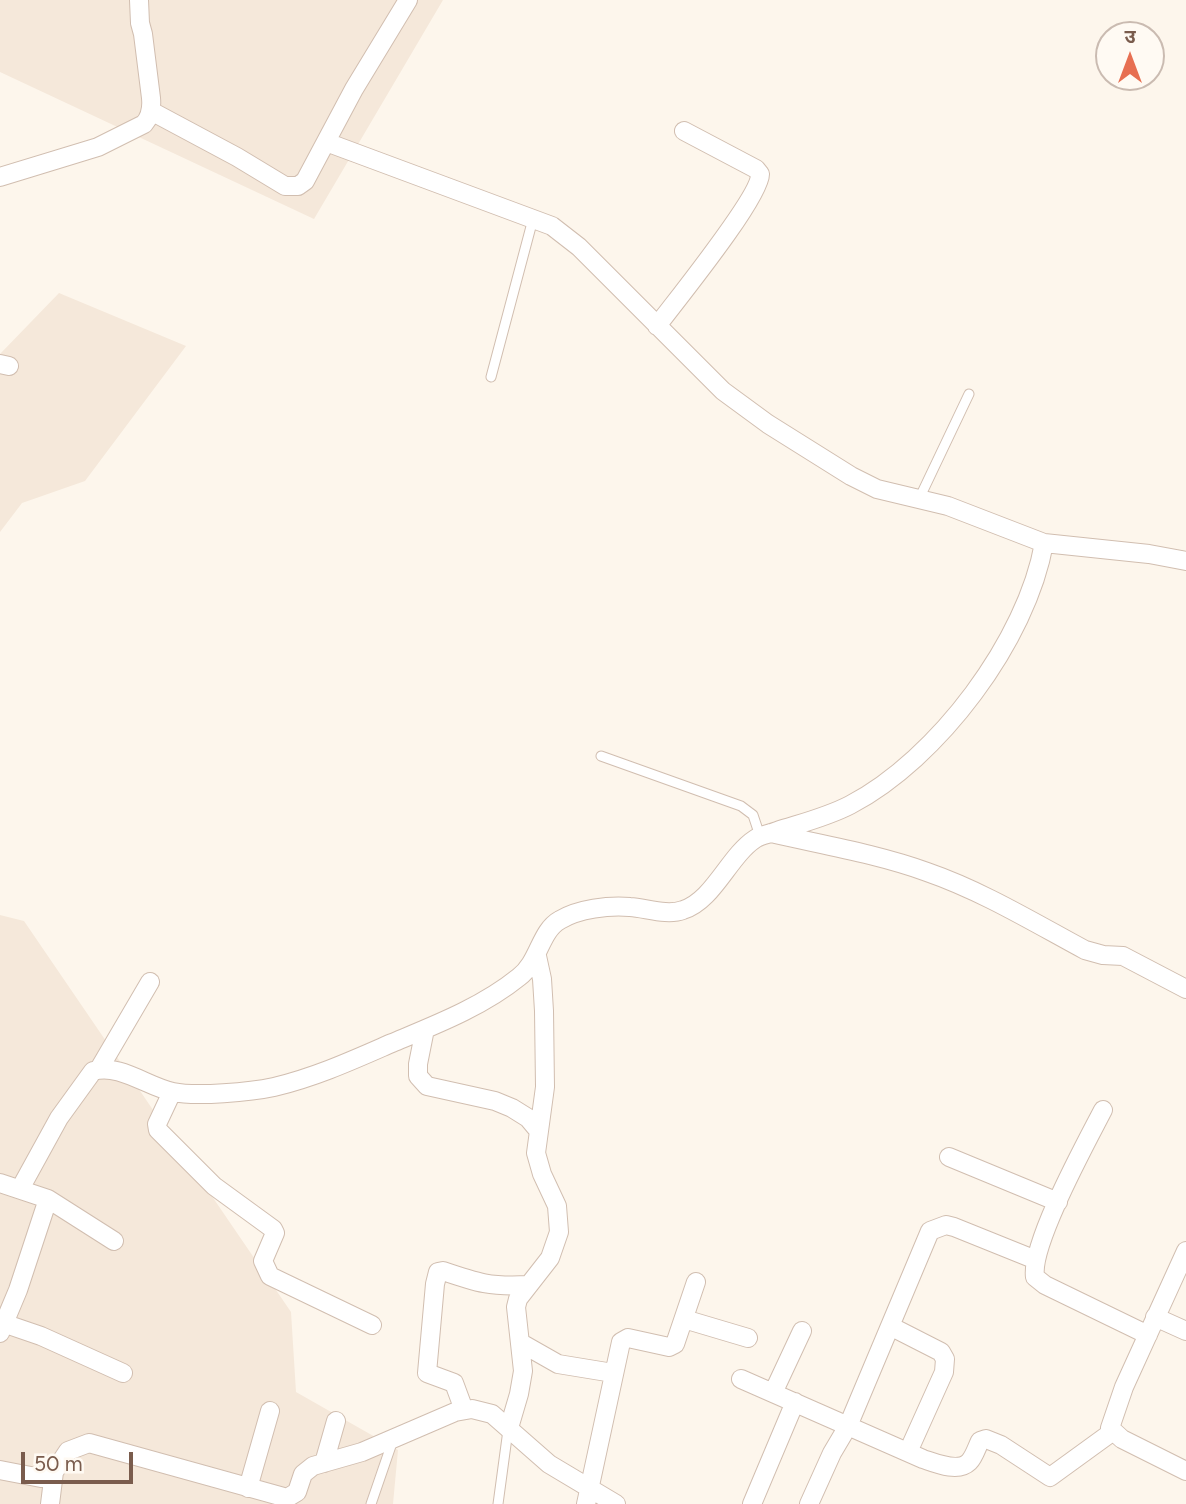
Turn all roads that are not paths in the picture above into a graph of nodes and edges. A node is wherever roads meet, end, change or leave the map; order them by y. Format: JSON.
{"nodes":[{"id":1,"x":139,"y":0,"type":"edge"},
{"id":2,"x":403,"y":1,"type":"edge"},
{"id":3,"x":151,"y":111,"type":"junction"},
{"id":4,"x":684,"y":131,"type":"dead end"},
{"id":5,"x":326,"y":142,"type":"junction"},
{"id":6,"x":0,"y":177,"type":"edge"},
{"id":7,"x":533,"y":219,"type":"junction"},
{"id":8,"x":657,"y":326,"type":"junction"},
{"id":9,"x":491,"y":377,"type":"dead end"},
{"id":10,"x":969,"y":394,"type":"dead end"},
{"id":11,"x":920,"y":497,"type":"junction"},
{"id":12,"x":1044,"y":543,"type":"junction"},
{"id":13,"x":1186,"y":561,"type":"edge"},
{"id":14,"x":601,"y":756,"type":"dead end"},
{"id":15,"x":766,"y":835,"type":"junction"},
{"id":16,"x":537,"y":956,"type":"junction"},
{"id":17,"x":150,"y":982,"type":"dead end"},
{"id":18,"x":1186,"y":989,"type":"edge"},
{"id":19,"x":425,"y":1029,"type":"junction"},
{"id":20,"x":99,"y":1069,"type":"junction"},
{"id":21,"x":172,"y":1092,"type":"junction"},
{"id":22,"x":1103,"y":1110,"type":"dead end"},
{"id":23,"x":538,"y":1129,"type":"junction"},
{"id":24,"x":949,"y":1157,"type":"dead end"},
{"id":25,"x":0,"y":1183,"type":"edge"},
{"id":26,"x":20,"y":1189,"type":"junction"},
{"id":27,"x":48,"y":1199,"type":"junction"},
{"id":28,"x":1058,"y":1202,"type":"junction"},
{"id":29,"x":114,"y":1241,"type":"dead end"},
{"id":30,"x":1186,"y":1251,"type":"edge"},
{"id":31,"x":1036,"y":1260,"type":"junction"},
{"id":32,"x":696,"y":1282,"type":"dead end"},
{"id":33,"x":528,"y":1285,"type":"junction"},
{"id":34,"x":1155,"y":1317,"type":"junction"},
{"id":35,"x":684,"y":1319,"type":"junction"},
{"id":36,"x":372,"y":1325,"type":"dead end"},
{"id":37,"x":1,"y":1326,"type":"edge"},
{"id":38,"x":890,"y":1326,"type":"junction"},
{"id":39,"x":802,"y":1331,"type":"dead end"},
{"id":40,"x":1186,"y":1331,"type":"edge"},
{"id":41,"x":1148,"y":1335,"type":"junction"},
{"id":42,"x":748,"y":1338,"type":"dead end"},
{"id":43,"x":521,"y":1343,"type":"junction"},
{"id":44,"x":123,"y":1373,"type":"dead end"},
{"id":45,"x":613,"y":1373,"type":"junction"},
{"id":46,"x":741,"y":1379,"type":"dead end"},
{"id":47,"x":773,"y":1393,"type":"junction"},
{"id":48,"x":794,"y":1402,"type":"junction"},
{"id":49,"x":464,"y":1410,"type":"junction"},
{"id":50,"x":270,"y":1411,"type":"dead end"},
{"id":51,"x":335,"y":1421,"type":"dead end"},
{"id":52,"x":848,"y":1426,"type":"junction"},
{"id":53,"x":509,"y":1428,"type":"junction"},
{"id":54,"x":1112,"y":1432,"type":"junction"},
{"id":55,"x":407,"y":1433,"type":"junction"},
{"id":56,"x":908,"y":1452,"type":"junction"},
{"id":57,"x":324,"y":1463,"type":"junction"},
{"id":58,"x":0,"y":1471,"type":"edge"},
{"id":59,"x":1186,"y":1471,"type":"edge"},
{"id":60,"x":54,"y":1472,"type":"junction"},
{"id":61,"x":248,"y":1488,"type":"junction"},
{"id":62,"x":588,"y":1497,"type":"edge"},
{"id":63,"x":285,"y":1501,"type":"edge"},
{"id":64,"x":50,"y":1504,"type":"edge"},
{"id":65,"x":371,"y":1504,"type":"edge"},
{"id":66,"x":498,"y":1504,"type":"edge"},
{"id":67,"x":616,"y":1504,"type":"edge"},
{"id":68,"x":752,"y":1504,"type":"edge"},
{"id":69,"x":809,"y":1504,"type":"edge"}],
"edges":[{"from":1,"to":3,"type":"street"},
{"from":2,"to":5,"type":"street"},
{"from":3,"to":5,"type":"street"},
{"from":3,"to":6,"type":"street"},
{"from":4,"to":8,"type":"street"},
{"from":5,"to":7,"type":"street"},
{"from":7,"to":8,"type":"street"},
{"from":7,"to":9,"type":"lane"},
{"from":8,"to":11,"type":"street"},
{"from":10,"to":11,"type":"lane"},
{"from":11,"to":12,"type":"street"},
{"from":12,"to":13,"type":"street"},
{"from":12,"to":15,"type":"street"},
{"from":14,"to":15,"type":"lane"},
{"from":15,"to":16,"type":"street"},
{"from":15,"to":18,"type":"street"},
{"from":16,"to":19,"type":"street"},
{"from":16,"to":23,"type":"street"},
{"from":17,"to":20,"type":"street"},
{"from":19,"to":21,"type":"street"},
{"from":19,"to":23,"type":"street"},
{"from":20,"to":21,"type":"street"},
{"from":20,"to":26,"type":"street"},
{"from":21,"to":36,"type":"street"},
{"from":22,"to":28,"type":"street"},
{"from":23,"to":33,"type":"street"},
{"from":24,"to":28,"type":"street"},
{"from":25,"to":26,"type":"street"},
{"from":26,"to":27,"type":"street"},
{"from":27,"to":29,"type":"street"},
{"from":27,"to":37,"type":"street"},
{"from":28,"to":31,"type":"street"},
{"from":30,"to":34,"type":"street"},
{"from":31,"to":38,"type":"street"},
{"from":31,"to":41,"type":"street"},
{"from":32,"to":35,"type":"street"},
{"from":33,"to":43,"type":"street"},
{"from":33,"to":49,"type":"street"},
{"from":34,"to":40,"type":"street"},
{"from":34,"to":41,"type":"street"},
{"from":35,"to":42,"type":"street"},
{"from":35,"to":45,"type":"street"},
{"from":37,"to":44,"type":"street"},
{"from":38,"to":52,"type":"street"},
{"from":38,"to":56,"type":"street"},
{"from":39,"to":47,"type":"street"},
{"from":41,"to":54,"type":"street"},
{"from":43,"to":45,"type":"street"},
{"from":43,"to":53,"type":"street"},
{"from":45,"to":62,"type":"street"},
{"from":46,"to":47,"type":"street"},
{"from":47,"to":48,"type":"street"},
{"from":48,"to":52,"type":"street"},
{"from":48,"to":68,"type":"street"},
{"from":49,"to":53,"type":"street"},
{"from":49,"to":55,"type":"street"},
{"from":50,"to":61,"type":"street"},
{"from":51,"to":57,"type":"street"},
{"from":52,"to":56,"type":"street"},
{"from":52,"to":69,"type":"street"},
{"from":53,"to":62,"type":"street"},
{"from":53,"to":66,"type":"lane"},
{"from":54,"to":56,"type":"street"},
{"from":54,"to":59,"type":"street"},
{"from":55,"to":57,"type":"street"},
{"from":55,"to":65,"type":"lane"},
{"from":57,"to":63,"type":"street"},
{"from":58,"to":60,"type":"street"},
{"from":60,"to":61,"type":"street"},
{"from":60,"to":64,"type":"street"},
{"from":61,"to":63,"type":"street"},
{"from":62,"to":67,"type":"street"}]}
